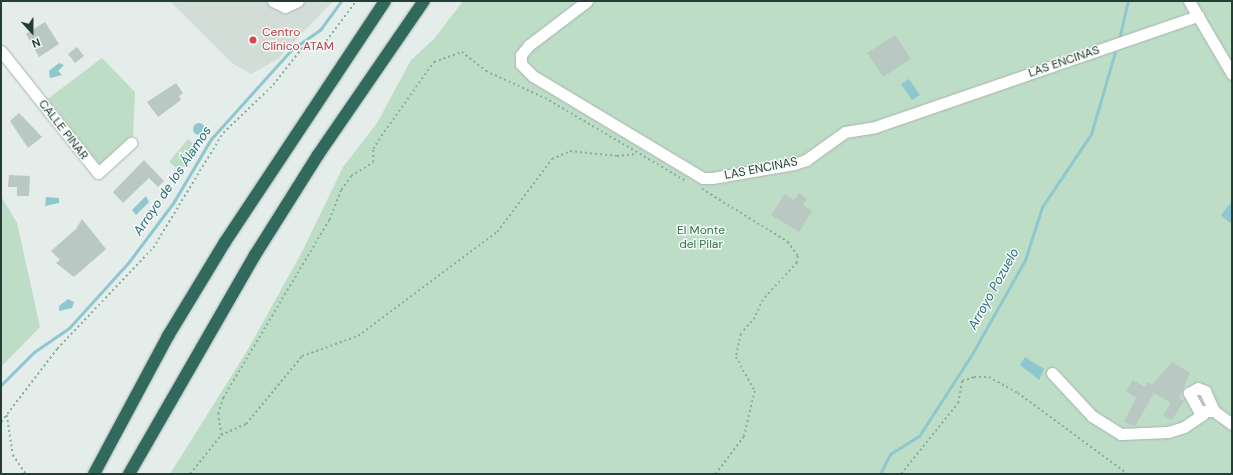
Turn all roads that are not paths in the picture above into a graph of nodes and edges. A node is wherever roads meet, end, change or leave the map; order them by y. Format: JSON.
{"nodes":[{"id":1,"x":273,"y":1,"type":"edge"},
{"id":2,"x":298,"y":1,"type":"edge"},
{"id":3,"x":385,"y":1,"type":"edge"},
{"id":4,"x":424,"y":1,"type":"edge"},
{"id":5,"x":587,"y":1,"type":"edge"},
{"id":6,"x":1189,"y":1,"type":"edge"},
{"id":7,"x":1198,"y":16,"type":"junction"},
{"id":8,"x":1,"y":51,"type":"edge"},
{"id":9,"x":1232,"y":74,"type":"edge"},
{"id":10,"x":131,"y":142,"type":"dead end"},
{"id":11,"x":1052,"y":373,"type":"dead end"},
{"id":12,"x":1232,"y":424,"type":"edge"},
{"id":13,"x":94,"y":474,"type":"edge"},
{"id":14,"x":128,"y":474,"type":"edge"}],
"edges":[{"from":1,"to":2,"type":"street"},
{"from":3,"to":13,"type":"highway"},
{"from":4,"to":14,"type":"highway"},
{"from":5,"to":7,"type":"street","name":"LAS ENCINAS"},
{"from":6,"to":7,"type":"street"},
{"from":7,"to":9,"type":"street"},
{"from":8,"to":10,"type":"street","name":"CALLE PINAR"},
{"from":11,"to":12,"type":"street"}]}
